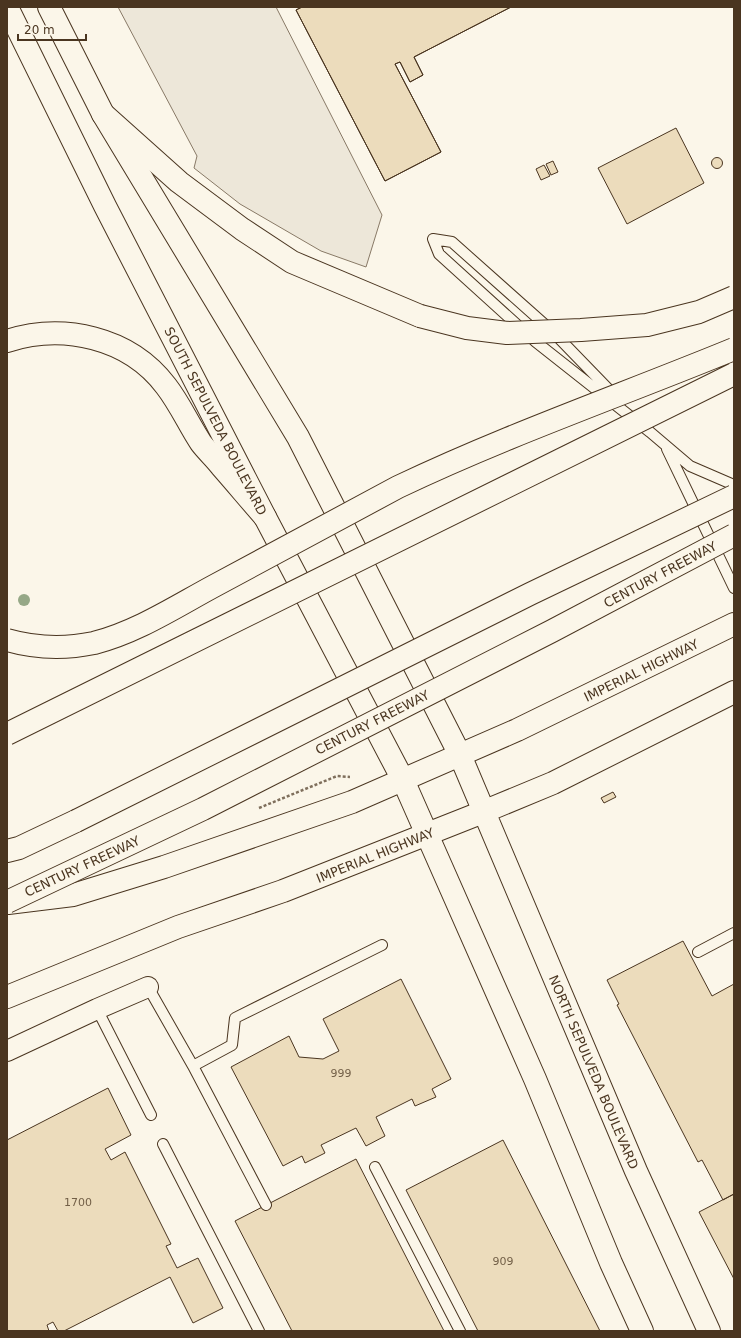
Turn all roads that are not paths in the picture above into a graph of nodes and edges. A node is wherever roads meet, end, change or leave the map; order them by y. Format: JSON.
{"nodes":[{"id":1,"x":7,"y":7,"type":"edge"},
{"id":2,"x":49,"y":7,"type":"edge"},
{"id":3,"x":103,"y":114,"type":"junction"},
{"id":4,"x":734,"y":297,"type":"edge"},
{"id":5,"x":7,"y":341,"type":"edge"},
{"id":6,"x":734,"y":349,"type":"edge"},
{"id":7,"x":734,"y":374,"type":"edge"},
{"id":8,"x":650,"y":432,"type":"junction"},
{"id":9,"x":665,"y":445,"type":"junction"},
{"id":10,"x":734,"y":476,"type":"edge"},
{"id":11,"x":719,"y":478,"type":"junction"},
{"id":12,"x":734,"y":485,"type":"edge"},
{"id":13,"x":734,"y":496,"type":"edge"},
{"id":14,"x":265,"y":517,"type":"junction"},
{"id":15,"x":734,"y":535,"type":"edge"},
{"id":16,"x":734,"y":588,"type":"edge"},
{"id":17,"x":734,"y":624,"type":"edge"},
{"id":18,"x":7,"y":640,"type":"edge"},
{"id":19,"x":734,"y":692,"type":"edge"},
{"id":20,"x":7,"y":734,"type":"edge"},
{"id":21,"x":460,"y":755,"type":"junction"},
{"id":22,"x":403,"y":780,"type":"junction"},
{"id":23,"x":483,"y":812,"type":"junction"},
{"id":24,"x":427,"y":834,"type":"junction"},
{"id":25,"x":7,"y":851,"type":"edge"},
{"id":26,"x":7,"y":902,"type":"edge"},
{"id":27,"x":734,"y":933,"type":"edge"},
{"id":28,"x":382,"y":945,"type":"dead end"},
{"id":29,"x":698,"y":952,"type":"dead end"},
{"id":30,"x":148,"y":987,"type":"joint"},
{"id":31,"x":7,"y":997,"type":"edge"},
{"id":32,"x":97,"y":1009,"type":"junction"},
{"id":33,"x":7,"y":1052,"type":"edge"},
{"id":34,"x":193,"y":1066,"type":"junction"},
{"id":35,"x":150,"y":1115,"type":"dead end"},
{"id":36,"x":164,"y":1144,"type":"dead end"},
{"id":37,"x":375,"y":1167,"type":"dead end"},
{"id":38,"x":266,"y":1206,"type":"dead end"},
{"id":39,"x":259,"y":1331,"type":"edge"},
{"id":40,"x":460,"y":1331,"type":"edge"},
{"id":41,"x":642,"y":1331,"type":"edge"},
{"id":42,"x":709,"y":1331,"type":"edge"}],
"edges":[{"from":1,"to":14,"type":"main road","name":"SOUTH SEPULVEDA BOULEVARD"},
{"from":2,"to":3,"type":"main road"},
{"from":3,"to":4,"type":"main road","bridge":true},
{"from":3,"to":21,"type":"main road"},
{"from":5,"to":14,"type":"main road"},
{"from":6,"to":18,"type":"main road","bridge":true},
{"from":7,"to":20,"type":"main road","bridge":true},
{"from":8,"to":8,"type":"lane"},
{"from":8,"to":9,"type":"lane"},
{"from":9,"to":11,"type":"lane"},
{"from":9,"to":16,"type":"lane"},
{"from":10,"to":11,"type":"lane"},
{"from":11,"to":12,"type":"lane"},
{"from":13,"to":25,"type":"main road","bridge":true},
{"from":14,"to":22,"type":"main road","name":"SOUTH SEPULVEDA BOULEVARD"},
{"from":15,"to":26,"type":"main road","name":"CENTURY FREEWAY","bridge":true},
{"from":17,"to":21,"type":"main road","name":"IMPERIAL HIGHWAY"},
{"from":19,"to":23,"type":"main road","name":"IMPERIAL HIGHWAY"},
{"from":21,"to":22,"type":"main road","name":"IMPERIAL HIGHWAY"},
{"from":21,"to":23,"type":"main road"},
{"from":22,"to":24,"type":"main road","name":"SOUTH SEPULVEDA BOULEVARD"},
{"from":22,"to":26,"type":"main road","name":"IMPERIAL HIGHWAY"},
{"from":23,"to":24,"type":"main road","name":"IMPERIAL HIGHWAY"},
{"from":23,"to":42,"type":"main road","name":"NORTH SEPULVEDA BOULEVARD"},
{"from":24,"to":31,"type":"main road","name":"IMPERIAL HIGHWAY"},
{"from":24,"to":41,"type":"main road"},
{"from":27,"to":29,"type":"lane"},
{"from":28,"to":34,"type":"lane"},
{"from":30,"to":32,"type":"street"},
{"from":30,"to":34,"type":"lane"},
{"from":32,"to":33,"type":"street"},
{"from":32,"to":35,"type":"lane"},
{"from":34,"to":38,"type":"lane"},
{"from":36,"to":39,"type":"lane"},
{"from":37,"to":40,"type":"lane"}]}
